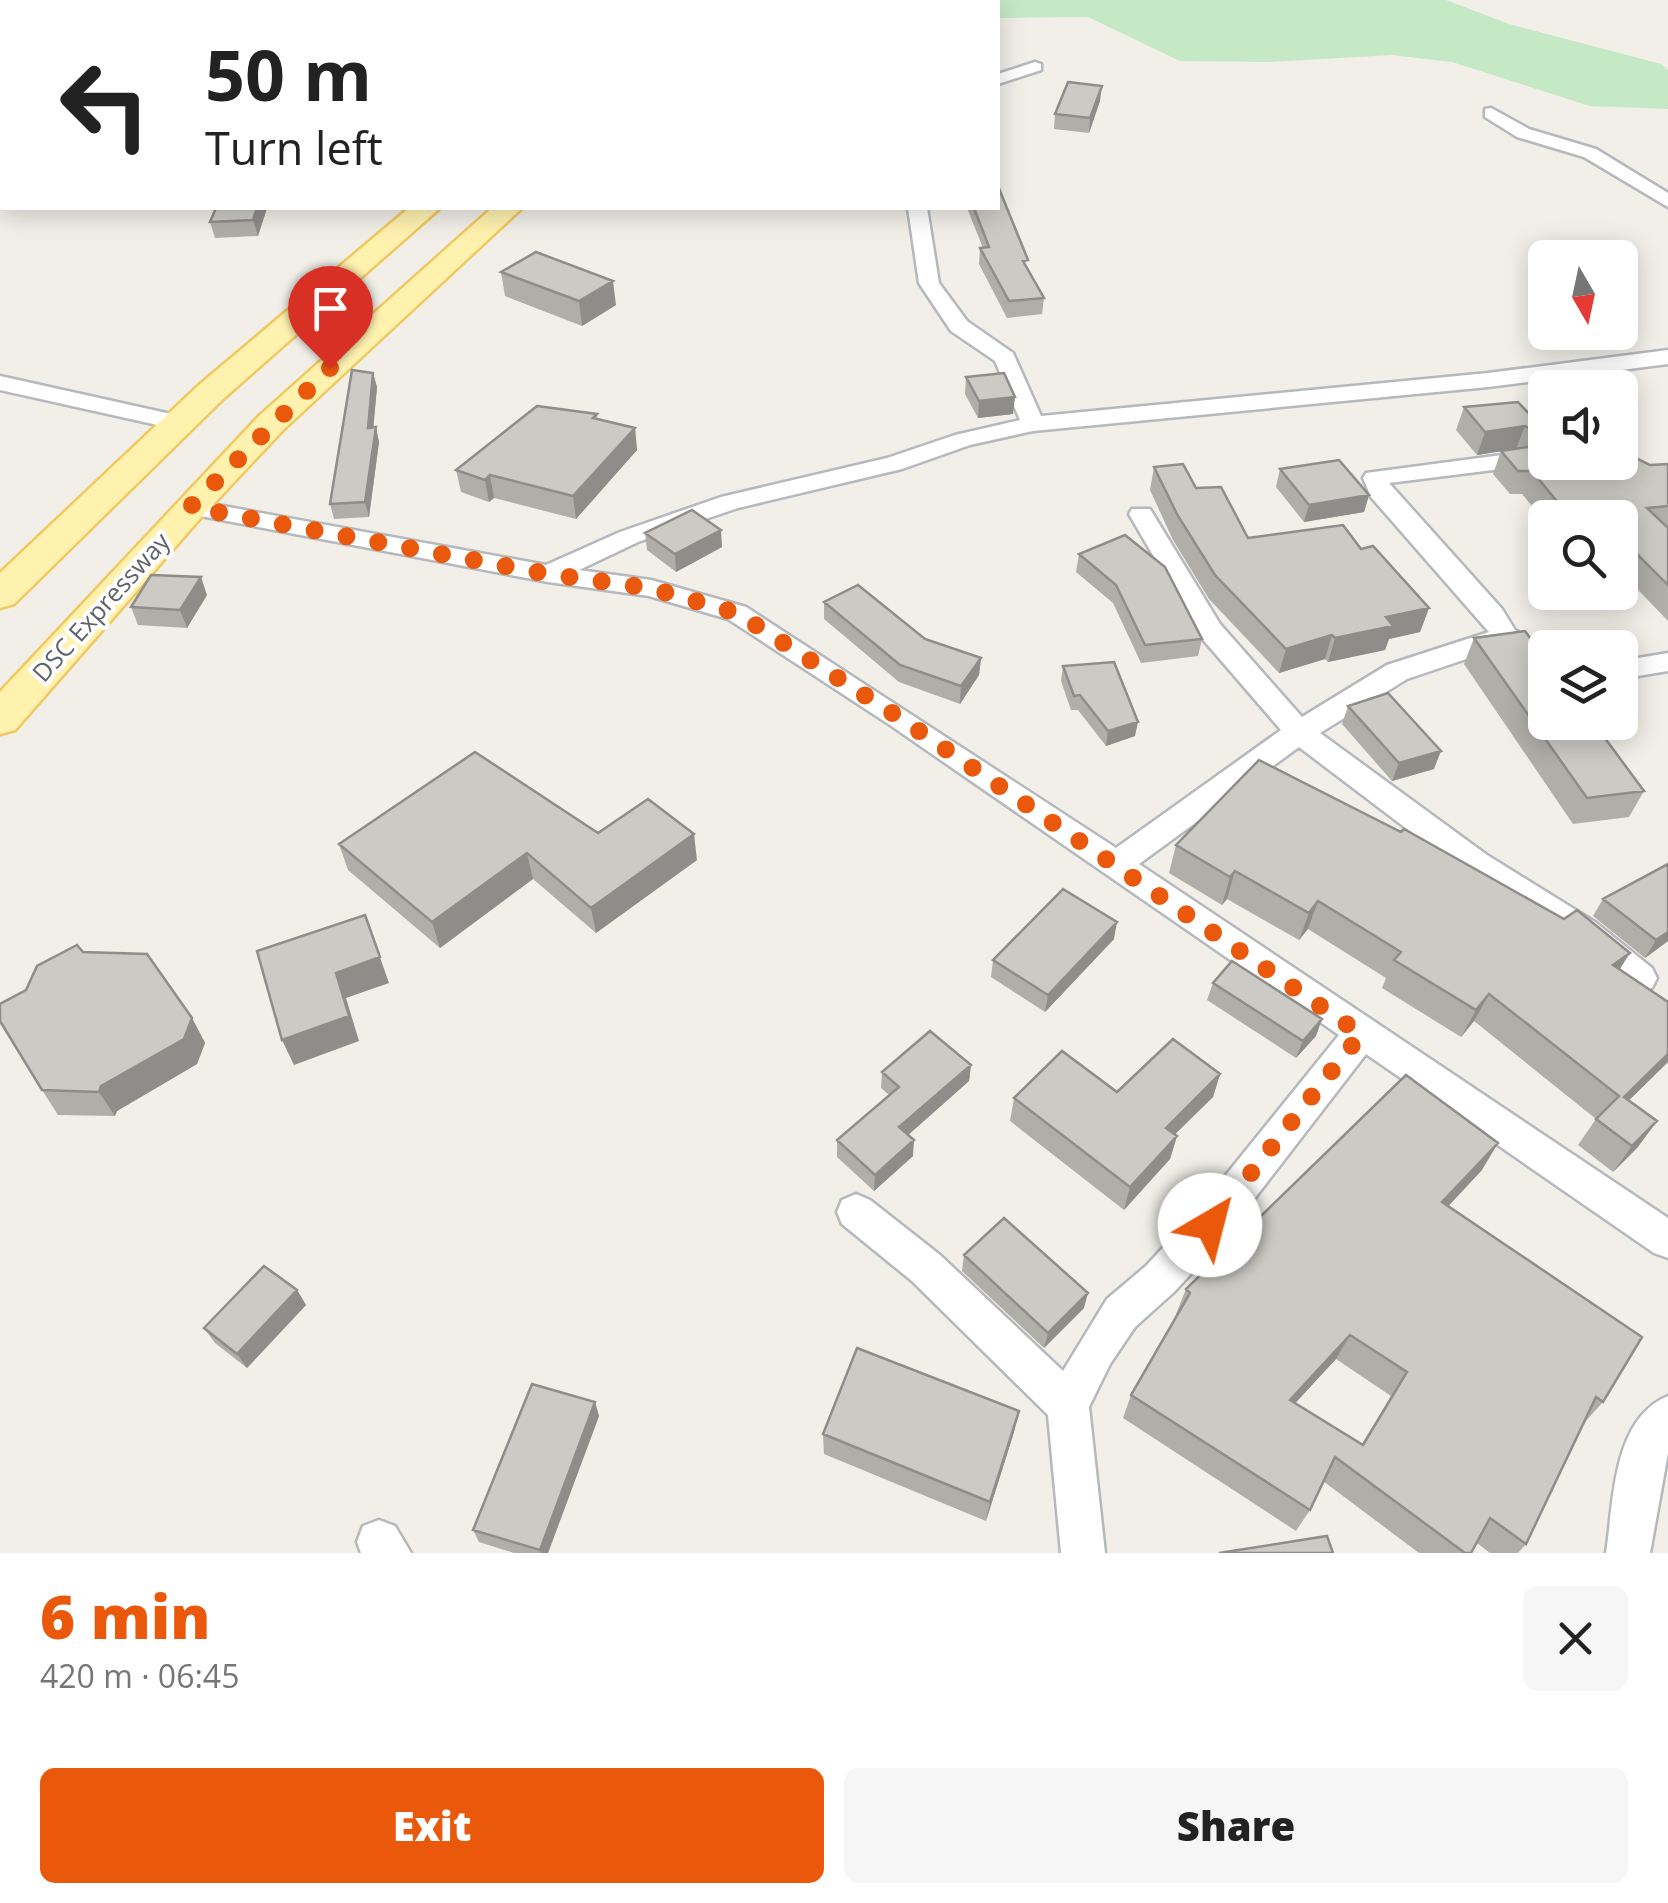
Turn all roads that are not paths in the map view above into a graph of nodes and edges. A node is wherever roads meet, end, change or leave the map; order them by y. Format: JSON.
{"nodes":[{"id":1,"x":1035,"y":68,"type":"dead end"},
{"id":2,"x":1000,"y":77,"type":"edge"},
{"id":3,"x":1491,"y":113,"type":"dead end"},
{"id":4,"x":1668,"y":202,"type":"edge"},
{"id":5,"x":423,"y":210,"type":"edge"},
{"id":6,"x":506,"y":210,"type":"edge"},
{"id":7,"x":917,"y":210,"type":"edge"},
{"id":8,"x":1668,"y":356,"type":"edge"},
{"id":9,"x":0,"y":384,"type":"edge"},
{"id":10,"x":180,"y":422,"type":"junction"},
{"id":11,"x":1033,"y":424,"type":"junction"},
{"id":12,"x":1517,"y":460,"type":"edge"},
{"id":13,"x":190,"y":507,"type":"junction"},
{"id":14,"x":1141,"y":514,"type":"dead end"},
{"id":15,"x":548,"y":574,"type":"junction"},
{"id":16,"x":4,"y":586,"type":"edge"},
{"id":17,"x":1505,"y":636,"type":"junction"},
{"id":18,"x":1528,"y":650,"type":"edge"},
{"id":19,"x":1668,"y":662,"type":"edge"},
{"id":20,"x":1638,"y":667,"type":"edge"},
{"id":21,"x":0,"y":718,"type":"edge"},
{"id":22,"x":1299,"y":732,"type":"junction"},
{"id":23,"x":1114,"y":866,"type":"junction"},
{"id":24,"x":1640,"y":978,"type":"edge"},
{"id":25,"x":1361,"y":1034,"type":"junction"},
{"id":26,"x":856,"y":1212,"type":"dead end"},
{"id":27,"x":1668,"y":1240,"type":"edge"},
{"id":28,"x":1068,"y":1404,"type":"junction"},
{"id":29,"x":1668,"y":1417,"type":"edge"},
{"id":30,"x":1083,"y":1553,"type":"edge"},
{"id":31,"x":1628,"y":1553,"type":"edge"}],
"edges":[{"from":1,"to":2,"type":"street"},
{"from":3,"to":4,"type":"street"},
{"from":5,"to":10,"type":"main road"},
{"from":6,"to":13,"type":"main road","name":"DSC Expressway"},
{"from":7,"to":11,"type":"street"},
{"from":8,"to":11,"type":"street"},
{"from":9,"to":10,"type":"street"},
{"from":10,"to":16,"type":"main road"},
{"from":11,"to":15,"type":"street"},
{"from":12,"to":17,"type":"street"},
{"from":13,"to":15,"type":"street"},
{"from":13,"to":21,"type":"main road","name":"DSC Expressway"},
{"from":14,"to":22,"type":"street"},
{"from":15,"to":23,"type":"street"},
{"from":17,"to":18,"type":"street"},
{"from":17,"to":22,"type":"street"},
{"from":19,"to":20,"type":"street"},
{"from":22,"to":23,"type":"street"},
{"from":22,"to":24,"type":"street"},
{"from":23,"to":25,"type":"street"},
{"from":25,"to":27,"type":"street"},
{"from":25,"to":28,"type":"street"},
{"from":26,"to":28,"type":"street"},
{"from":28,"to":30,"type":"street"},
{"from":29,"to":31,"type":"street"}]}
